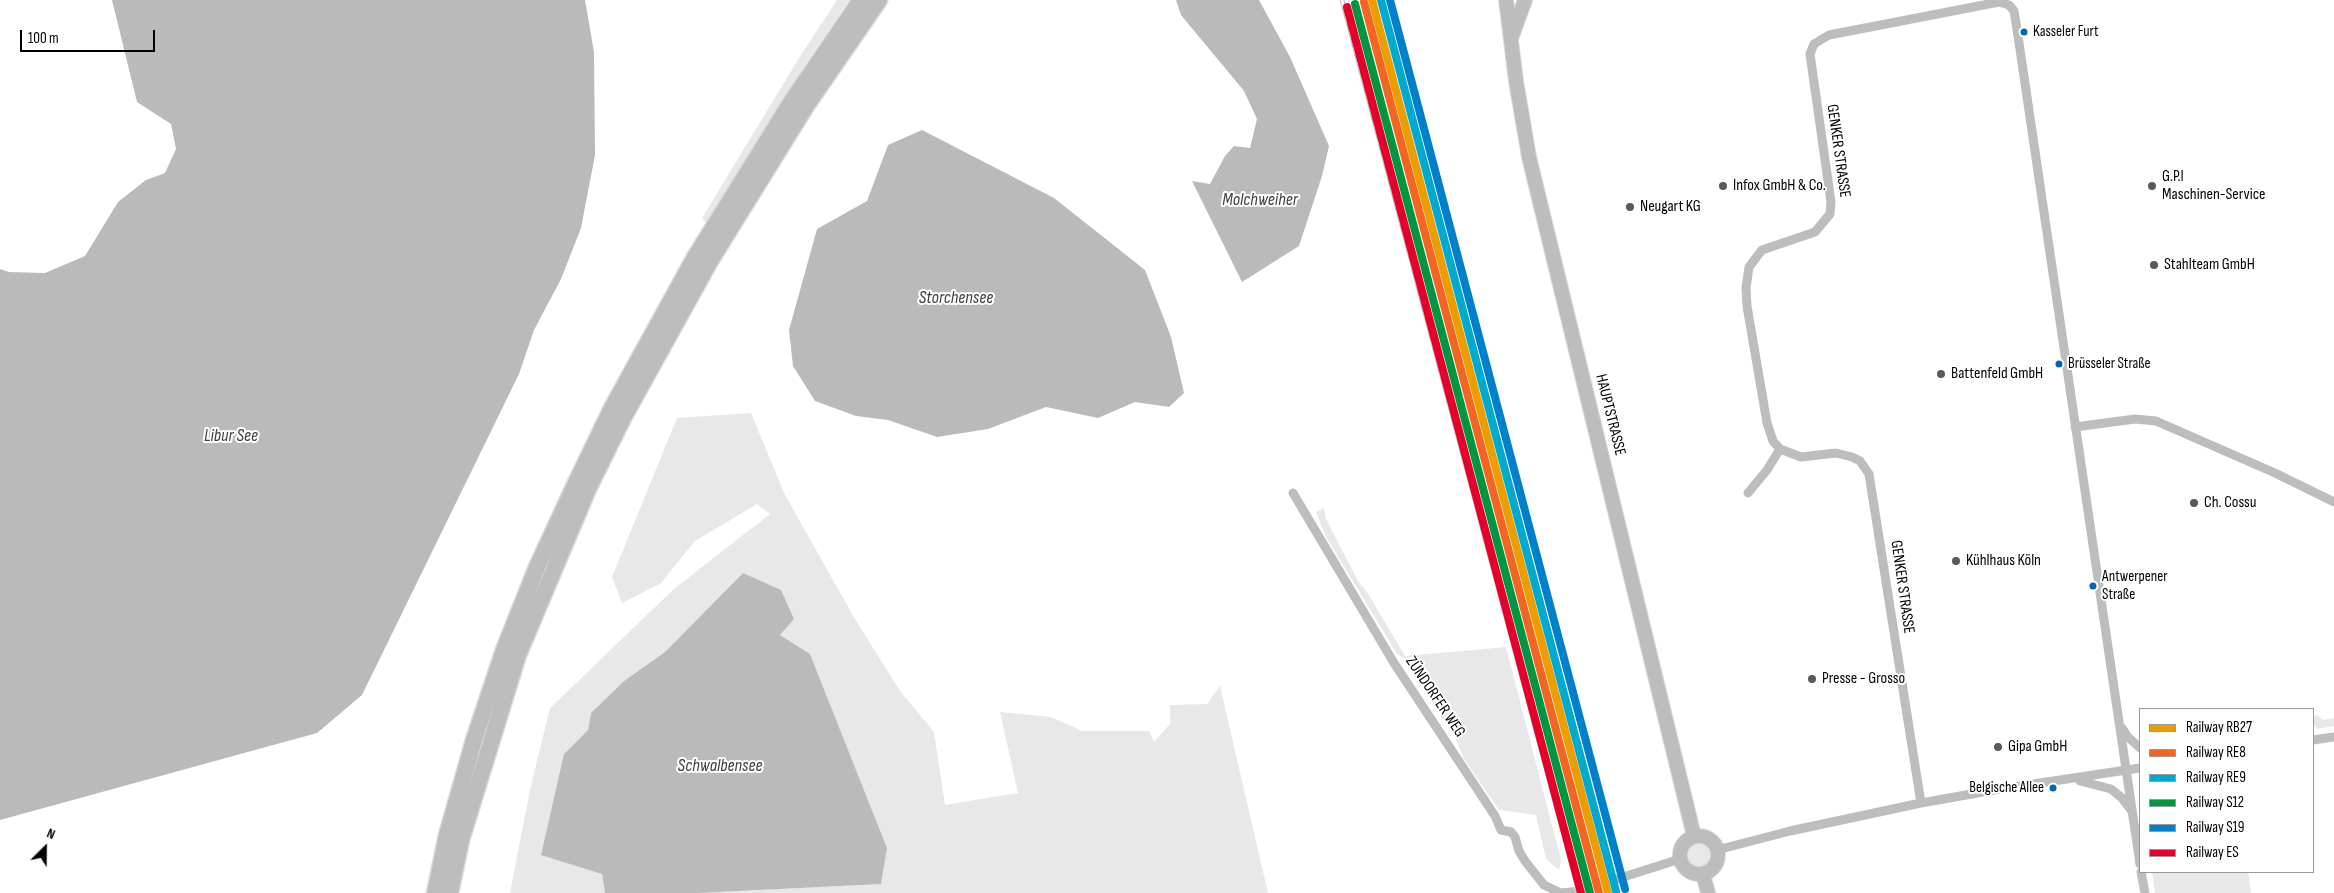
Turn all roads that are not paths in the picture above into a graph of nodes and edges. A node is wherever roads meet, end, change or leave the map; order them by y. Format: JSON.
{"nodes":[{"id":1,"x":861,"y":0,"type":"edge"},
{"id":2,"x":879,"y":0,"type":"edge"},
{"id":3,"x":1506,"y":0,"type":"edge"},
{"id":4,"x":1525,"y":0,"type":"edge"},
{"id":5,"x":1510,"y":41,"type":"junction"},
{"id":6,"x":2075,"y":427,"type":"junction"},
{"id":7,"x":1780,"y":449,"type":"junction"},
{"id":8,"x":1293,"y":493,"type":"dead end"},
{"id":9,"x":1748,"y":493,"type":"dead end"},
{"id":10,"x":2334,"y":502,"type":"edge"},
{"id":11,"x":2120,"y":724,"type":"junction"},
{"id":12,"x":2334,"y":737,"type":"edge"},
{"id":13,"x":2314,"y":740,"type":"edge"},
{"id":14,"x":2139,"y":747,"type":"edge"},
{"id":15,"x":2139,"y":768,"type":"edge"},
{"id":16,"x":2126,"y":771,"type":"junction"},
{"id":17,"x":2062,"y":780,"type":"junction"},
{"id":18,"x":1921,"y":803,"type":"junction"},
{"id":19,"x":2134,"y":816,"type":"junction"},
{"id":20,"x":1694,"y":836,"type":"junction"},
{"id":21,"x":1718,"y":850,"type":"junction"},
{"id":22,"x":2139,"y":856,"type":"edge"},
{"id":23,"x":1680,"y":859,"type":"junction"},
{"id":24,"x":2141,"y":873,"type":"edge"},
{"id":25,"x":1703,"y":874,"type":"junction"},
{"id":26,"x":1614,"y":880,"type":"tunnel mouth"},
{"id":27,"x":1571,"y":892,"type":"edge"},
{"id":28,"x":435,"y":893,"type":"edge"},
{"id":29,"x":450,"y":893,"type":"edge"},
{"id":30,"x":1708,"y":893,"type":"edge"},
{"id":31,"x":2145,"y":893,"type":"edge"}],
"edges":[{"from":1,"to":28,"type":"highway"},
{"from":2,"to":29,"type":"highway"},
{"from":3,"to":5,"type":"main road","name":"HAUPTSTRASSE"},
{"from":4,"to":5,"type":"main road"},
{"from":5,"to":20,"type":"main road","name":"HAUPTSTRASSE"},
{"from":6,"to":7,"type":"street","name":"GENKER STRASSE"},
{"from":6,"to":10,"type":"street"},
{"from":6,"to":11,"type":"street"},
{"from":7,"to":9,"type":"street"},
{"from":7,"to":18,"type":"street","name":"GENKER STRASSE"},
{"from":8,"to":27,"type":"street","name":"ZÜNDORFER WEG"},
{"from":11,"to":14,"type":"street"},
{"from":11,"to":16,"type":"street"},
{"from":12,"to":13,"type":"street"},
{"from":15,"to":16,"type":"street"},
{"from":16,"to":17,"type":"street"},
{"from":16,"to":19,"type":"street"},
{"from":17,"to":18,"type":"street"},
{"from":17,"to":19,"type":"street"},
{"from":18,"to":21,"type":"street"},
{"from":19,"to":22,"type":"street"},
{"from":20,"to":21,"type":"main road"},
{"from":20,"to":23,"type":"main road"},
{"from":21,"to":25,"type":"main road"},
{"from":23,"to":25,"type":"main road"},
{"from":23,"to":26,"type":"street"},
{"from":24,"to":31,"type":"street"},
{"from":25,"to":30,"type":"main road"}]}
